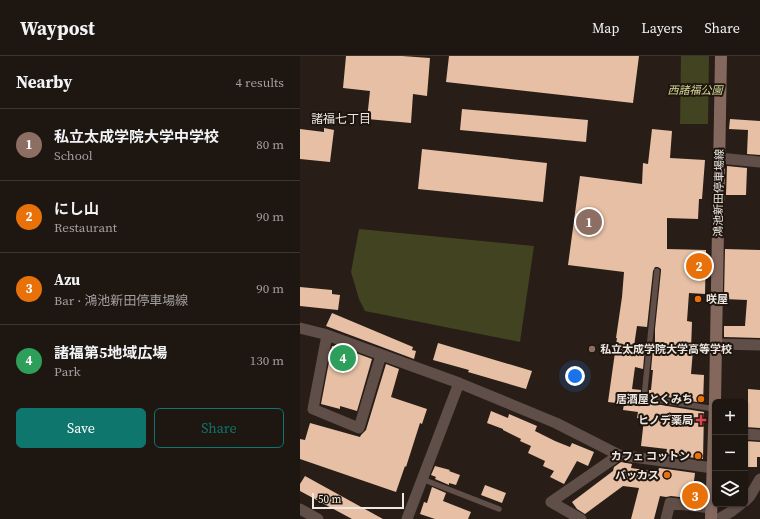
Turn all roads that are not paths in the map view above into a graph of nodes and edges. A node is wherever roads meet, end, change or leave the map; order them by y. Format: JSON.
{"nodes":[{"id":1,"x":721,"y":56,"type":"edge"},
{"id":2,"x":719,"y":158,"type":"junction"},
{"id":3,"x":760,"y":162,"type":"edge"},
{"id":4,"x":658,"y":271,"type":"dead end"},
{"id":5,"x":300,"y":328,"type":"edge"},
{"id":6,"x":327,"y":335,"type":"junction"},
{"id":7,"x":717,"y":344,"type":"junction"},
{"id":8,"x":760,"y":345,"type":"edge"},
{"id":9,"x":381,"y":355,"type":"junction"},
{"id":10,"x":459,"y":383,"type":"junction"},
{"id":11,"x":715,"y":399,"type":"edge"},
{"id":12,"x":712,"y":409,"type":"edge"},
{"id":13,"x":748,"y":434,"type":"edge"},
{"id":14,"x":760,"y":435,"type":"edge"},
{"id":15,"x":619,"y":455,"type":"junction"},
{"id":16,"x":712,"y":468,"type":"edge"},
{"id":17,"x":713,"y":471,"type":"edge"},
{"id":18,"x":422,"y":479,"type":"junction"},
{"id":19,"x":760,"y":479,"type":"edge"},
{"id":20,"x":748,"y":498,"type":"edge"},
{"id":21,"x":737,"y":507,"type":"edge"},
{"id":22,"x":300,"y":509,"type":"edge"},
{"id":23,"x":499,"y":509,"type":"dead end"},
{"id":24,"x":711,"y":514,"type":"edge"},
{"id":25,"x":318,"y":519,"type":"edge"},
{"id":26,"x":407,"y":519,"type":"edge"},
{"id":27,"x":581,"y":519,"type":"edge"},
{"id":28,"x":666,"y":519,"type":"edge"},
{"id":29,"x":719,"y":519,"type":"edge"}],
"edges":[{"from":1,"to":2,"type":"main road","name":"鴻池新田停車場線"},
{"from":2,"to":3,"type":"street"},
{"from":2,"to":7,"type":"main road","name":"鴻池新田停車場線"},
{"from":4,"to":12,"type":"lane"},
{"from":5,"to":6,"type":"street"},
{"from":6,"to":9,"type":"street"},
{"from":6,"to":9,"type":"street"},
{"from":7,"to":8,"type":"street"},
{"from":7,"to":11,"type":"main road","name":"鴻池新田停車場線"},
{"from":9,"to":10,"type":"street"},
{"from":10,"to":15,"type":"street"},
{"from":10,"to":18,"type":"street"},
{"from":13,"to":14,"type":"street"},
{"from":15,"to":16,"type":"street"},
{"from":15,"to":27,"type":"street"},
{"from":17,"to":24,"type":"main road","name":"鴻池新田停車場線"},
{"from":18,"to":23,"type":"lane"},
{"from":18,"to":26,"type":"street"},
{"from":19,"to":20,"type":"street"},
{"from":21,"to":29,"type":"street"},
{"from":22,"to":25,"type":"street"},
{"from":24,"to":28,"type":"street"}]}
